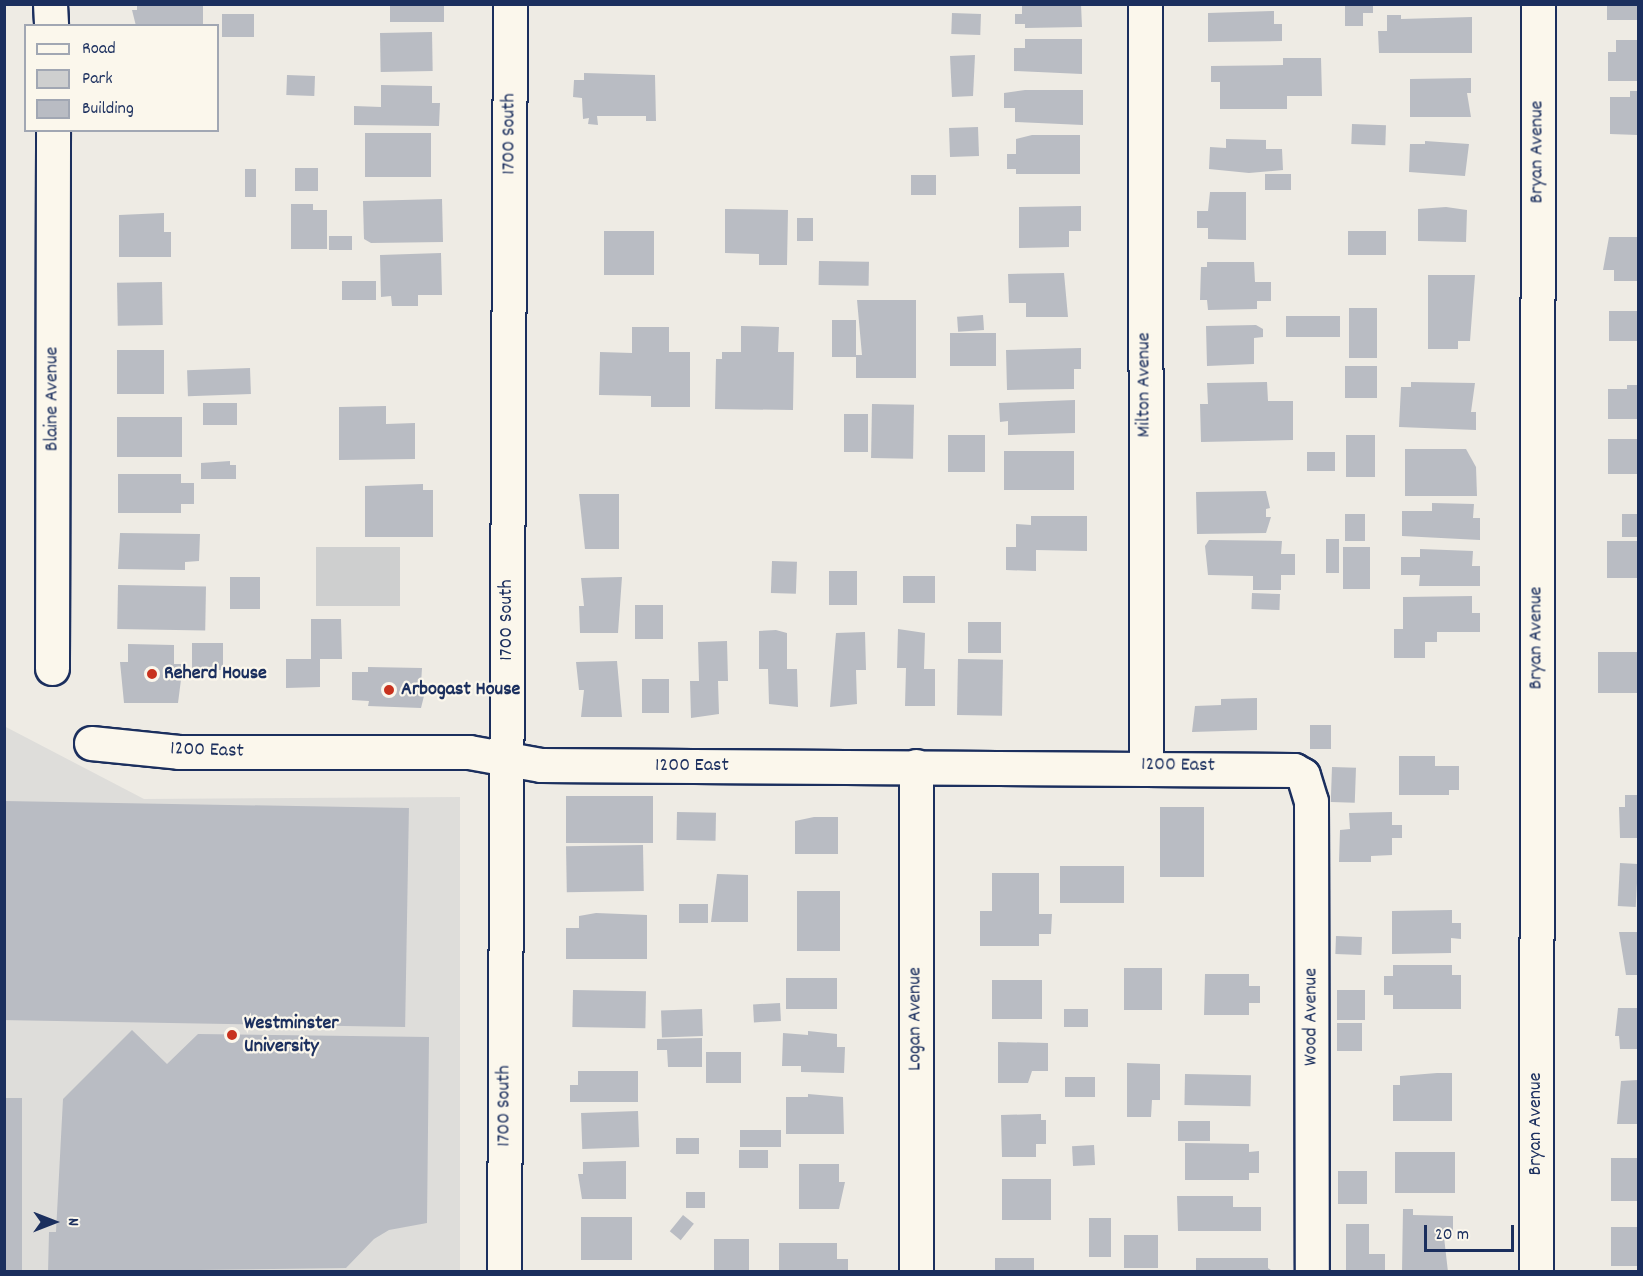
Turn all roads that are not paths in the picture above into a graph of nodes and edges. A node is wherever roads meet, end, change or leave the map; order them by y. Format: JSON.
{"nodes":[{"id":1,"x":50,"y":4,"type":"edge"},
{"id":2,"x":510,"y":4,"type":"edge"},
{"id":3,"x":1144,"y":4,"type":"edge"},
{"id":4,"x":1538,"y":4,"type":"edge"},
{"id":5,"x":51,"y":24,"type":"edge"},
{"id":6,"x":52,"y":132,"type":"edge"},
{"id":7,"x":52,"y":668,"type":"dead end"},
{"id":8,"x":91,"y":743,"type":"dead end"},
{"id":9,"x":507,"y":760,"type":"junction"},
{"id":10,"x":916,"y":766,"type":"junction"},
{"id":11,"x":1146,"y":766,"type":"junction"},
{"id":12,"x":1294,"y":770,"type":"joint"},
{"id":13,"x":504,"y":1272,"type":"edge"},
{"id":14,"x":916,"y":1272,"type":"edge"},
{"id":15,"x":1312,"y":1272,"type":"edge"},
{"id":16,"x":1536,"y":1272,"type":"edge"}],
"edges":[{"from":1,"to":5,"type":"street"},
{"from":2,"to":9,"type":"street","name":"1700 South"},
{"from":3,"to":11,"type":"street","name":"Milton Avenue"},
{"from":4,"to":16,"type":"street","name":"Bryan Avenue"},
{"from":6,"to":7,"type":"street","name":"Blaine Avenue"},
{"from":8,"to":9,"type":"street","name":"1200 East"},
{"from":9,"to":10,"type":"street","name":"1200 East"},
{"from":9,"to":13,"type":"street","name":"1700 South"},
{"from":10,"to":11,"type":"street","name":"1200 East"},
{"from":10,"to":14,"type":"street","name":"Logan Avenue"},
{"from":11,"to":12,"type":"street","name":"1200 East"},
{"from":12,"to":15,"type":"street","name":"Wood Avenue"}]}
